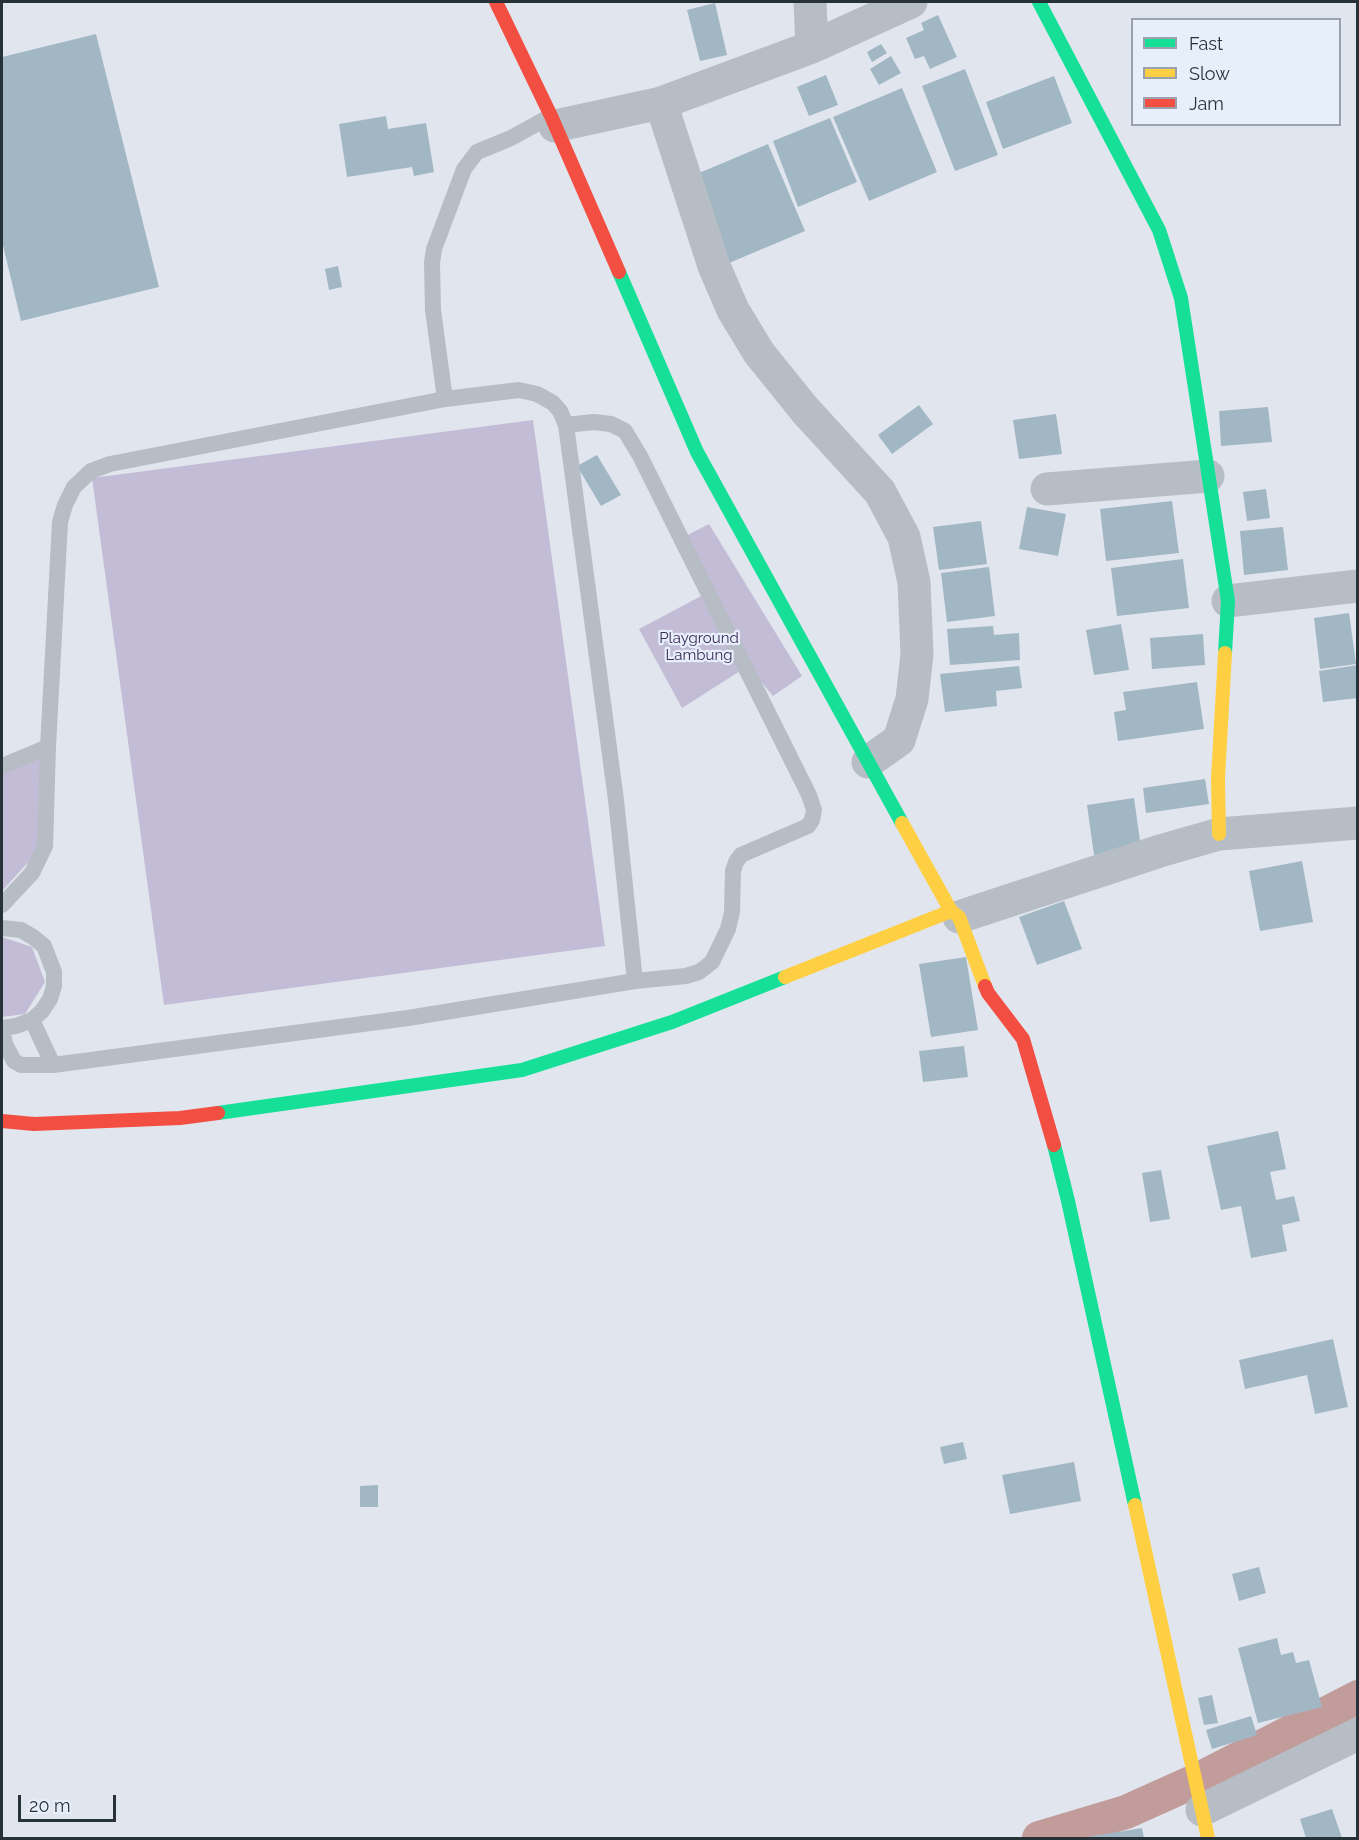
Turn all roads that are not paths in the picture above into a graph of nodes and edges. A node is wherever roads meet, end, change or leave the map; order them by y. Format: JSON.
{"nodes":[{"id":1,"x":496,"y":2,"type":"edge"},
{"id":2,"x":810,"y":2,"type":"edge"},
{"id":3,"x":911,"y":2,"type":"edge"},
{"id":4,"x":1039,"y":2,"type":"edge"},
{"id":5,"x":812,"y":47,"type":"junction"},
{"id":6,"x":661,"y":102,"type":"junction"},
{"id":7,"x":553,"y":121,"type":"junction"},
{"id":8,"x":445,"y":399,"type":"junction"},
{"id":9,"x":566,"y":425,"type":"junction"},
{"id":10,"x":1208,"y":476,"type":"junction"},
{"id":11,"x":1047,"y":489,"type":"dead end"},
{"id":12,"x":1358,"y":585,"type":"edge"},
{"id":13,"x":1228,"y":601,"type":"junction"},
{"id":14,"x":48,"y":747,"type":"junction"},
{"id":15,"x":868,"y":762,"type":"junction"},
{"id":16,"x":2,"y":766,"type":"edge"},
{"id":17,"x":1358,"y":823,"type":"edge"},
{"id":18,"x":1218,"y":834,"type":"junction"},
{"id":19,"x":2,"y":905,"type":"edge"},
{"id":20,"x":955,"y":914,"type":"junction"},
{"id":21,"x":2,"y":928,"type":"edge"},
{"id":22,"x":635,"y":981,"type":"junction"},
{"id":23,"x":32,"y":1020,"type":"junction"},
{"id":24,"x":2,"y":1028,"type":"edge"},
{"id":25,"x":53,"y":1065,"type":"junction"},
{"id":26,"x":2,"y":1121,"type":"edge"},
{"id":27,"x":1358,"y":1734,"type":"edge"},
{"id":28,"x":1202,"y":1813,"type":"edge"}],
"edges":[{"from":1,"to":7,"type":"street"},
{"from":2,"to":5,"type":"street"},
{"from":3,"to":5,"type":"street"},
{"from":4,"to":10,"type":"street"},
{"from":5,"to":6,"type":"street"},
{"from":6,"to":7,"type":"street"},
{"from":6,"to":15,"type":"street"},
{"from":7,"to":8,"type":"lane"},
{"from":7,"to":15,"type":"street"},
{"from":8,"to":9,"type":"lane"},
{"from":8,"to":14,"type":"lane"},
{"from":9,"to":22,"type":"lane"},
{"from":9,"to":22,"type":"lane"},
{"from":10,"to":11,"type":"street"},
{"from":10,"to":13,"type":"street"},
{"from":12,"to":13,"type":"street"},
{"from":13,"to":18,"type":"street"},
{"from":14,"to":16,"type":"lane"},
{"from":14,"to":19,"type":"lane"},
{"from":15,"to":20,"type":"street"},
{"from":17,"to":18,"type":"street"},
{"from":18,"to":20,"type":"street"},
{"from":20,"to":26,"type":"street"},
{"from":20,"to":28,"type":"street"},
{"from":21,"to":23,"type":"lane"},
{"from":22,"to":25,"type":"lane"},
{"from":23,"to":24,"type":"lane"},
{"from":23,"to":25,"type":"lane"},
{"from":24,"to":25,"type":"lane"},
{"from":27,"to":28,"type":"street"}]}
